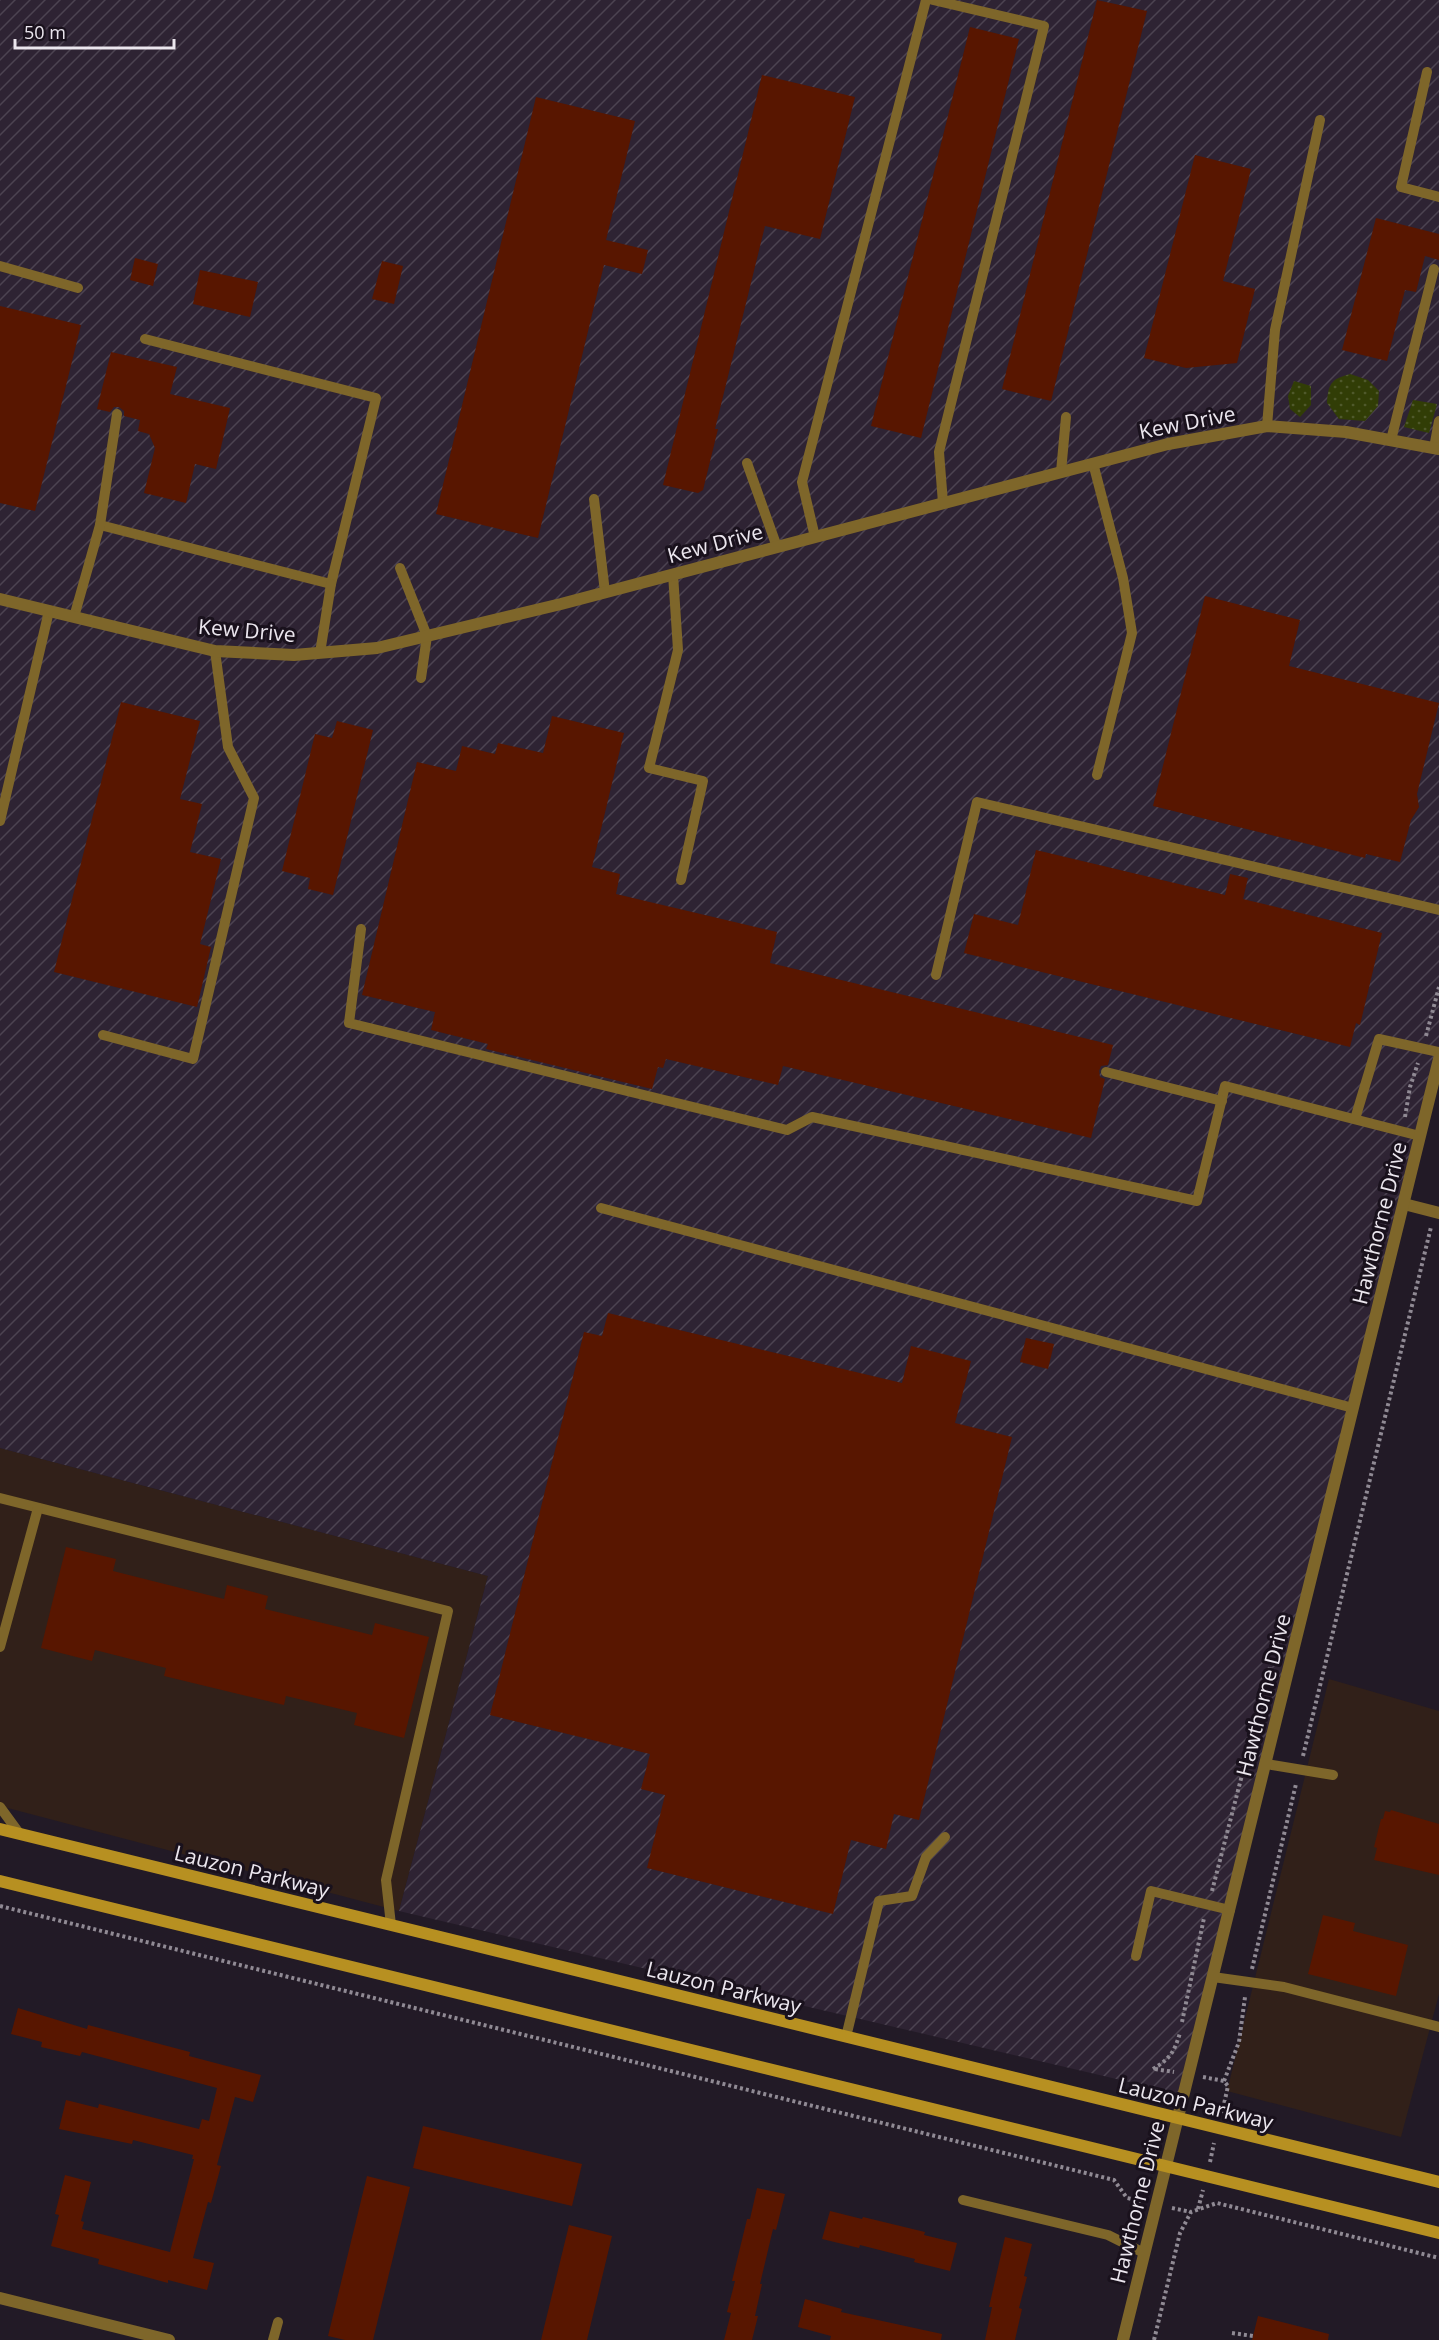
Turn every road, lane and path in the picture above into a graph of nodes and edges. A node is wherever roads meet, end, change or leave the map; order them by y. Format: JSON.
{"nodes":[{"id":1,"x":926,"y":0,"type":"edge"},
{"id":2,"x":933,"y":0,"type":"edge"},
{"id":3,"x":1427,"y":72,"type":"dead end"},
{"id":4,"x":1320,"y":120,"type":"dead end"},
{"id":5,"x":1439,"y":197,"type":"edge"},
{"id":6,"x":0,"y":266,"type":"edge"},
{"id":7,"x":1434,"y":269,"type":"dead end"},
{"id":8,"x":78,"y":288,"type":"dead end"},
{"id":9,"x":145,"y":339,"type":"dead end"},
{"id":10,"x":117,"y":414,"type":"dead end"},
{"id":11,"x":1066,"y":417,"type":"dead end"},
{"id":12,"x":1439,"y":421,"type":"edge"},
{"id":13,"x":1267,"y":426,"type":"junction"},
{"id":14,"x":1391,"y":440,"type":"junction"},
{"id":15,"x":1436,"y":449,"type":"edge"},
{"id":16,"x":747,"y":463,"type":"dead end"},
{"id":17,"x":1093,"y":463,"type":"junction"},
{"id":18,"x":1060,"y":472,"type":"junction"},
{"id":19,"x":594,"y":500,"type":"dead end"},
{"id":20,"x":944,"y":503,"type":"junction"},
{"id":21,"x":100,"y":525,"type":"junction"},
{"id":22,"x":815,"y":537,"type":"junction"},
{"id":23,"x":777,"y":546,"type":"junction"},
{"id":24,"x":400,"y":568,"type":"dead end"},
{"id":25,"x":673,"y":574,"type":"junction"},
{"id":26,"x":331,"y":584,"type":"junction"},
{"id":27,"x":604,"y":592,"type":"junction"},
{"id":28,"x":0,"y":599,"type":"edge"},
{"id":29,"x":49,"y":611,"type":"junction"},
{"id":30,"x":74,"y":617,"type":"junction"},
{"id":31,"x":427,"y":636,"type":"junction"},
{"id":32,"x":215,"y":651,"type":"junction"},
{"id":33,"x":320,"y":653,"type":"junction"},
{"id":34,"x":422,"y":678,"type":"dead end"},
{"id":35,"x":1096,"y":775,"type":"dead end"},
{"id":36,"x":0,"y":821,"type":"edge"},
{"id":37,"x":681,"y":880,"type":"dead end"},
{"id":38,"x":1439,"y":910,"type":"edge"},
{"id":39,"x":361,"y":929,"type":"dead end"},
{"id":40,"x":936,"y":975,"type":"dead end"},
{"id":41,"x":1439,"y":987,"type":"edge"},
{"id":42,"x":1432,"y":1017,"type":"dead end"},
{"id":43,"x":103,"y":1035,"type":"dead end"},
{"id":44,"x":1439,"y":1052,"type":"edge"},
{"id":45,"x":1439,"y":1059,"type":"edge"},
{"id":46,"x":1106,"y":1072,"type":"dead end"},
{"id":47,"x":1416,"y":1072,"type":"dead end"},
{"id":48,"x":1410,"y":1087,"type":"dead end"},
{"id":49,"x":1222,"y":1101,"type":"junction"},
{"id":50,"x":1355,"y":1119,"type":"junction"},
{"id":51,"x":1420,"y":1136,"type":"junction"},
{"id":52,"x":1404,"y":1204,"type":"junction"},
{"id":53,"x":601,"y":1208,"type":"dead end"},
{"id":54,"x":1439,"y":1213,"type":"edge"},
{"id":55,"x":1429,"y":1238,"type":"dead end"},
{"id":56,"x":1353,"y":1408,"type":"junction"},
{"id":57,"x":0,"y":1498,"type":"edge"},
{"id":58,"x":38,"y":1508,"type":"junction"},
{"id":59,"x":0,"y":1647,"type":"edge"},
{"id":60,"x":1273,"y":1656,"type":"dead end"},
{"id":61,"x":1266,"y":1764,"type":"junction"},
{"id":62,"x":1299,"y":1769,"type":"junction"},
{"id":63,"x":1334,"y":1775,"type":"dead end"},
{"id":64,"x":0,"y":1807,"type":"edge"},
{"id":65,"x":0,"y":1829,"type":"edge"},
{"id":66,"x":19,"y":1833,"type":"junction"},
{"id":67,"x":945,"y":1837,"type":"dead end"},
{"id":68,"x":0,"y":1881,"type":"edge"},
{"id":69,"x":1212,"y":1888,"type":"dead end"},
{"id":70,"x":0,"y":1906,"type":"edge"},
{"id":71,"x":1230,"y":1910,"type":"junction"},
{"id":72,"x":390,"y":1925,"type":"junction"},
{"id":73,"x":1201,"y":1926,"type":"dead end"},
{"id":74,"x":1136,"y":1956,"type":"dead end"},
{"id":75,"x":1213,"y":1977,"type":"junction"},
{"id":76,"x":1249,"y":1982,"type":"junction"},
{"id":77,"x":1439,"y":2027,"type":"edge"},
{"id":78,"x":846,"y":2037,"type":"junction"},
{"id":79,"x":1154,"y":2069,"type":"dead end"},
{"id":80,"x":1179,"y":2118,"type":"junction"},
{"id":81,"x":1218,"y":2128,"type":"junction"},
{"id":82,"x":1165,"y":2166,"type":"junction"},
{"id":83,"x":1206,"y":2176,"type":"junction"},
{"id":84,"x":1439,"y":2182,"type":"edge"},
{"id":85,"x":1127,"y":2198,"type":"dead end"},
{"id":86,"x":963,"y":2200,"type":"dead end"},
{"id":87,"x":1198,"y":2210,"type":"junction"},
{"id":88,"x":1439,"y":2233,"type":"edge"},
{"id":89,"x":1144,"y":2253,"type":"junction"},
{"id":90,"x":1439,"y":2258,"type":"edge"},
{"id":91,"x":0,"y":2298,"type":"edge"},
{"id":92,"x":278,"y":2322,"type":"dead end"},
{"id":93,"x":1232,"y":2333,"type":"dead end"},
{"id":94,"x":1253,"y":2336,"type":"dead end"},
{"id":95,"x":168,"y":2340,"type":"edge"},
{"id":96,"x":273,"y":2340,"type":"edge"},
{"id":97,"x":1123,"y":2340,"type":"edge"},
{"id":98,"x":1154,"y":2340,"type":"edge"}],
"edges":[{"from":1,"to":22,"type":"lane"},
{"from":2,"to":20,"type":"lane"},
{"from":3,"to":5,"type":"lane"},
{"from":4,"to":13,"type":"lane"},
{"from":6,"to":8,"type":"lane"},
{"from":7,"to":14,"type":"lane"},
{"from":9,"to":26,"type":"lane"},
{"from":10,"to":21,"type":"lane"},
{"from":11,"to":18,"type":"lane"},
{"from":12,"to":15,"type":"lane"},
{"from":13,"to":14,"type":"street","name":"Kew Drive"},
{"from":13,"to":17,"type":"street","name":"Kew Drive"},
{"from":14,"to":15,"type":"street","name":"Kew Drive"},
{"from":16,"to":23,"type":"lane"},
{"from":17,"to":18,"type":"street","name":"Kew Drive"},
{"from":17,"to":35,"type":"lane"},
{"from":18,"to":20,"type":"street","name":"Kew Drive"},
{"from":19,"to":27,"type":"lane"},
{"from":20,"to":22,"type":"street","name":"Kew Drive"},
{"from":21,"to":26,"type":"lane"},
{"from":21,"to":30,"type":"lane"},
{"from":22,"to":23,"type":"street","name":"Kew Drive"},
{"from":23,"to":25,"type":"street","name":"Kew Drive"},
{"from":24,"to":31,"type":"lane"},
{"from":25,"to":27,"type":"street","name":"Kew Drive"},
{"from":25,"to":37,"type":"lane"},
{"from":26,"to":33,"type":"lane"},
{"from":27,"to":31,"type":"street","name":"Kew Drive"},
{"from":28,"to":29,"type":"street","name":"Kew Drive"},
{"from":29,"to":30,"type":"street","name":"Kew Drive"},
{"from":29,"to":36,"type":"lane"},
{"from":30,"to":32,"type":"street","name":"Kew Drive"},
{"from":31,"to":33,"type":"street","name":"Kew Drive"},
{"from":31,"to":34,"type":"lane"},
{"from":32,"to":33,"type":"street","name":"Kew Drive"},
{"from":32,"to":43,"type":"lane"},
{"from":38,"to":40,"type":"lane"},
{"from":39,"to":49,"type":"lane"},
{"from":41,"to":42,"type":"path"},
{"from":44,"to":50,"type":"lane"},
{"from":45,"to":51,"type":"street","name":"Hawthorne Drive"},
{"from":46,"to":49,"type":"lane"},
{"from":47,"to":48,"type":"path"},
{"from":49,"to":50,"type":"lane"},
{"from":50,"to":51,"type":"lane"},
{"from":51,"to":52,"type":"street","name":"Hawthorne Drive"},
{"from":52,"to":54,"type":"street"},
{"from":52,"to":56,"type":"street","name":"Hawthorne Drive"},
{"from":53,"to":56,"type":"lane"},
{"from":55,"to":62,"type":"path"},
{"from":56,"to":61,"type":"street","name":"Hawthorne Drive"},
{"from":57,"to":58,"type":"lane"},
{"from":58,"to":59,"type":"lane"},
{"from":58,"to":72,"type":"lane"},
{"from":60,"to":69,"type":"path"},
{"from":61,"to":62,"type":"lane"},
{"from":61,"to":71,"type":"street","name":"Hawthorne Drive"},
{"from":62,"to":63,"type":"lane"},
{"from":62,"to":76,"type":"path"},
{"from":64,"to":66,"type":"lane"},
{"from":65,"to":66,"type":"main road","name":"Lauzon Parkway"},
{"from":66,"to":72,"type":"main road","name":"Lauzon Parkway"},
{"from":67,"to":78,"type":"lane"},
{"from":68,"to":82,"type":"main road"},
{"from":70,"to":85,"type":"path"},
{"from":71,"to":74,"type":"lane"},
{"from":71,"to":75,"type":"street","name":"Hawthorne Drive"},
{"from":72,"to":78,"type":"main road","name":"Lauzon Parkway"},
{"from":73,"to":79,"type":"path"},
{"from":75,"to":76,"type":"lane"},
{"from":75,"to":80,"type":"street","name":"Hawthorne Drive"},
{"from":76,"to":77,"type":"lane"},
{"from":76,"to":81,"type":"path"},
{"from":78,"to":80,"type":"main road","name":"Lauzon Parkway"},
{"from":80,"to":81,"type":"main road","name":"Lauzon Parkway"},
{"from":80,"to":82,"type":"street","name":"Hawthorne Drive"},
{"from":81,"to":83,"type":"path"},
{"from":81,"to":84,"type":"main road","name":"Lauzon Parkway"},
{"from":82,"to":83,"type":"main road"},
{"from":82,"to":89,"type":"street","name":"Hawthorne Drive"},
{"from":83,"to":87,"type":"path"},
{"from":83,"to":88,"type":"main road"},
{"from":86,"to":89,"type":"lane"},
{"from":87,"to":90,"type":"path"},
{"from":87,"to":98,"type":"path"},
{"from":89,"to":97,"type":"street","name":"Hawthorne Drive"},
{"from":91,"to":95,"type":"street"},
{"from":92,"to":96,"type":"lane"},
{"from":93,"to":94,"type":"path"}]}
